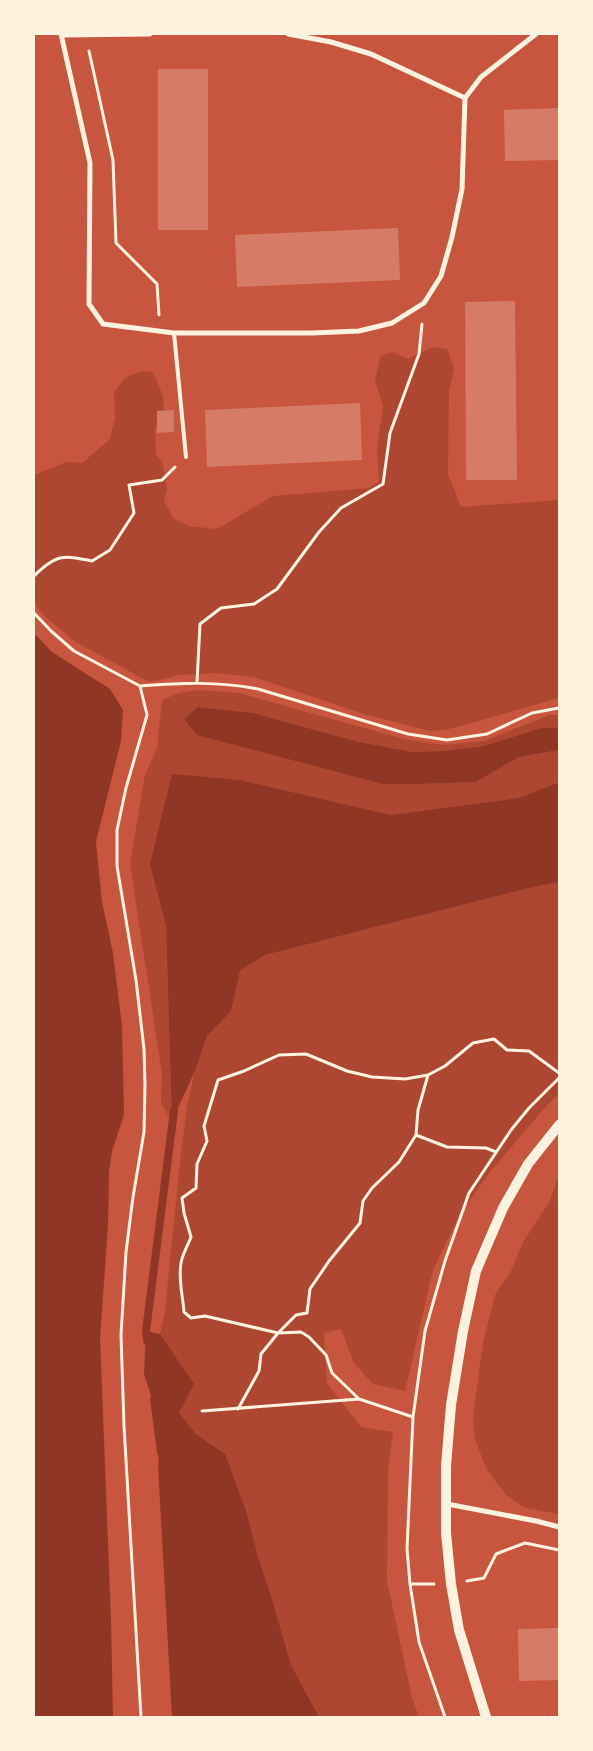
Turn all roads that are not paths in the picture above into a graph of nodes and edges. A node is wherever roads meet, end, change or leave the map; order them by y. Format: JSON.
{"nodes":[{"id":1,"x":150,"y":34,"type":"edge"},
{"id":2,"x":288,"y":34,"type":"edge"},
{"id":3,"x":536,"y":34,"type":"edge"},
{"id":4,"x":62,"y":35,"type":"edge"},
{"id":5,"x":86,"y":35,"type":"edge"},
{"id":6,"x":465,"y":98,"type":"junction"},
{"id":7,"x":174,"y":333,"type":"junction"},
{"id":8,"x":186,"y":457,"type":"road end"},
{"id":9,"x":559,"y":1125,"type":"edge"},
{"id":10,"x":446,"y":1504,"type":"junction"},
{"id":11,"x":559,"y":1528,"type":"edge"},
{"id":12,"x":486,"y":1717,"type":"edge"}],
"edges":[{"from":1,"to":5,"type":"street"},
{"from":2,"to":6,"type":"street"},
{"from":3,"to":6,"type":"street"},
{"from":4,"to":5,"type":"street"},
{"from":4,"to":7,"type":"street"},
{"from":6,"to":7,"type":"street"},
{"from":7,"to":8,"type":"lane"},
{"from":9,"to":10,"type":"main road"},
{"from":10,"to":11,"type":"street"},
{"from":10,"to":12,"type":"main road"}]}
